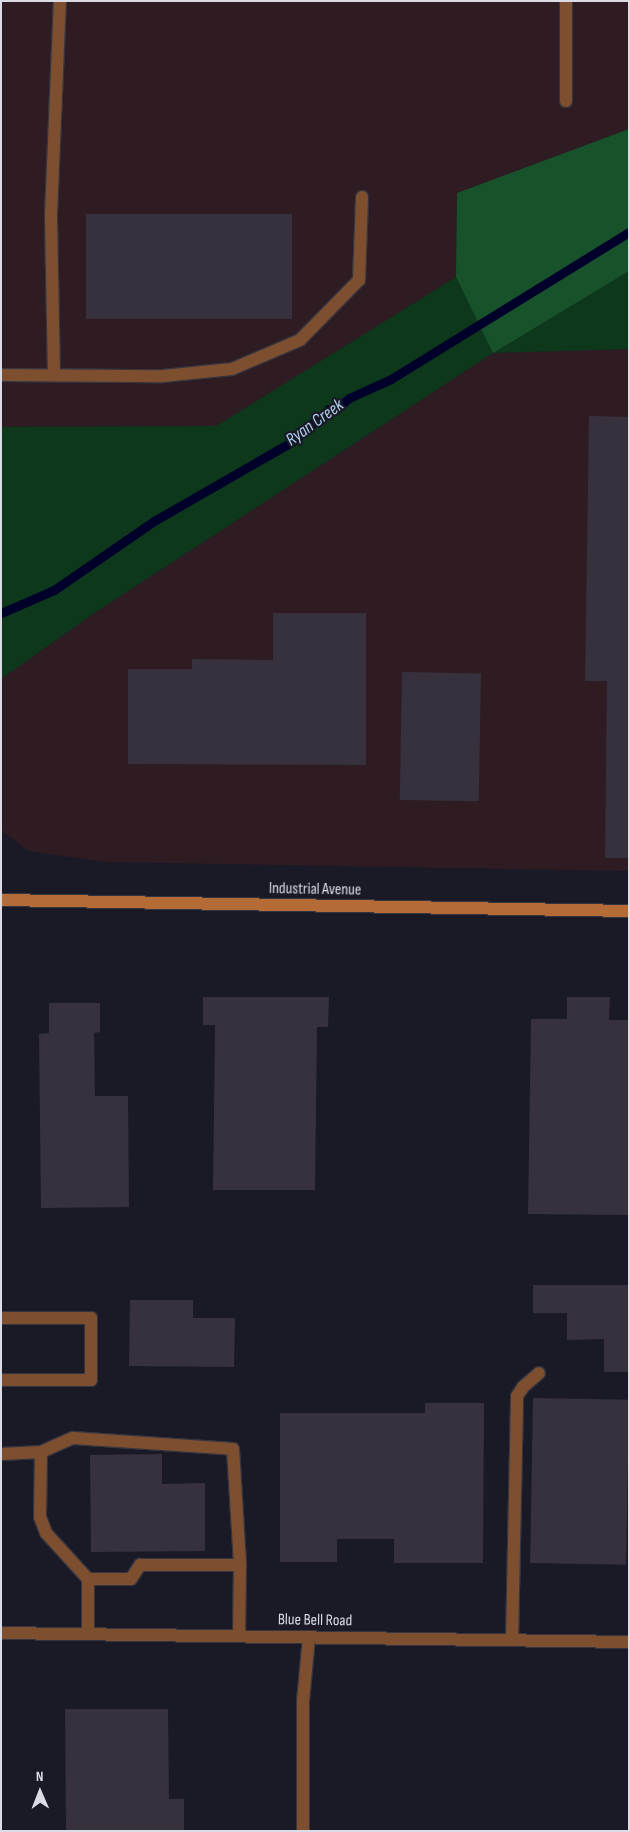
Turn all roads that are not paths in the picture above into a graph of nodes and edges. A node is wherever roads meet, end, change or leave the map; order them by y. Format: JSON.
{"nodes":[{"id":1,"x":60,"y":1,"type":"edge"},
{"id":2,"x":566,"y":1,"type":"edge"},
{"id":3,"x":566,"y":101,"type":"dead end"},
{"id":4,"x":362,"y":197,"type":"dead end"},
{"id":5,"x":1,"y":375,"type":"edge"},
{"id":6,"x":54,"y":375,"type":"junction"},
{"id":7,"x":1,"y":900,"type":"edge"},
{"id":8,"x":629,"y":911,"type":"edge"},
{"id":9,"x":1,"y":1318,"type":"edge"},
{"id":10,"x":539,"y":1373,"type":"dead end"},
{"id":11,"x":1,"y":1380,"type":"edge"},
{"id":12,"x":41,"y":1452,"type":"junction"},
{"id":13,"x":1,"y":1454,"type":"edge"},
{"id":14,"x":240,"y":1565,"type":"junction"},
{"id":15,"x":88,"y":1579,"type":"junction"},
{"id":16,"x":1,"y":1633,"type":"edge"},
{"id":17,"x":88,"y":1634,"type":"junction"},
{"id":18,"x":239,"y":1636,"type":"junction"},
{"id":19,"x":309,"y":1637,"type":"junction"},
{"id":20,"x":512,"y":1640,"type":"junction"},
{"id":21,"x":629,"y":1642,"type":"edge"},
{"id":22,"x":303,"y":1831,"type":"edge"}],
"edges":[{"from":1,"to":6,"type":"street"},
{"from":2,"to":3,"type":"street"},
{"from":4,"to":6,"type":"street"},
{"from":5,"to":6,"type":"street"},
{"from":7,"to":8,"type":"main road","name":"Industrial Avenue"},
{"from":9,"to":11,"type":"street"},
{"from":10,"to":20,"type":"street"},
{"from":12,"to":13,"type":"street"},
{"from":12,"to":14,"type":"street"},
{"from":12,"to":15,"type":"street"},
{"from":14,"to":15,"type":"street"},
{"from":14,"to":18,"type":"street"},
{"from":15,"to":17,"type":"street"},
{"from":16,"to":17,"type":"street","name":"Blue Bell Road"},
{"from":17,"to":18,"type":"street","name":"Blue Bell Road"},
{"from":18,"to":19,"type":"street","name":"Blue Bell Road"},
{"from":19,"to":20,"type":"street","name":"Blue Bell Road"},
{"from":19,"to":22,"type":"street"},
{"from":20,"to":21,"type":"street","name":"Blue Bell Road"}]}
